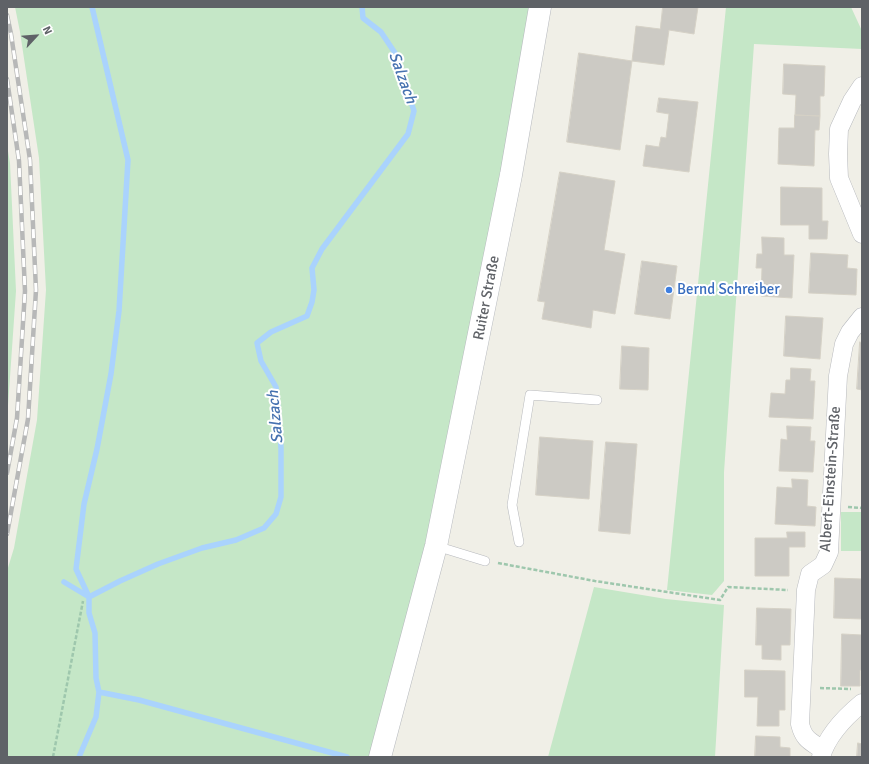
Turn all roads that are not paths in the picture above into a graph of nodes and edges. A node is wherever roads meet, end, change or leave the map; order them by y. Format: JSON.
{"nodes":[{"id":1,"x":540,"y":7,"type":"edge"},
{"id":2,"x":862,"y":86,"type":"edge"},
{"id":3,"x":862,"y":234,"type":"edge"},
{"id":4,"x":862,"y":316,"type":"edge"},
{"id":5,"x":597,"y":400,"type":"dead end"},
{"id":6,"x":519,"y":542,"type":"dead end"},
{"id":7,"x":436,"y":546,"type":"junction"},
{"id":8,"x":485,"y":561,"type":"road end"},
{"id":9,"x":858,"y":696,"type":"edge"},
{"id":10,"x":822,"y":753,"type":"edge"},
{"id":11,"x":380,"y":757,"type":"edge"}],
"edges":[{"from":1,"to":7,"type":"street","name":"Ruiter Straße"},
{"from":2,"to":3,"type":"street"},
{"from":4,"to":10,"type":"street","name":"Albert-Einstein-Straße"},
{"from":5,"to":6,"type":"lane"},
{"from":7,"to":8,"type":"lane"},
{"from":7,"to":11,"type":"street","name":"Ruiter Straße"},
{"from":9,"to":10,"type":"street","name":"Albert-Einstein-Straße"}]}
